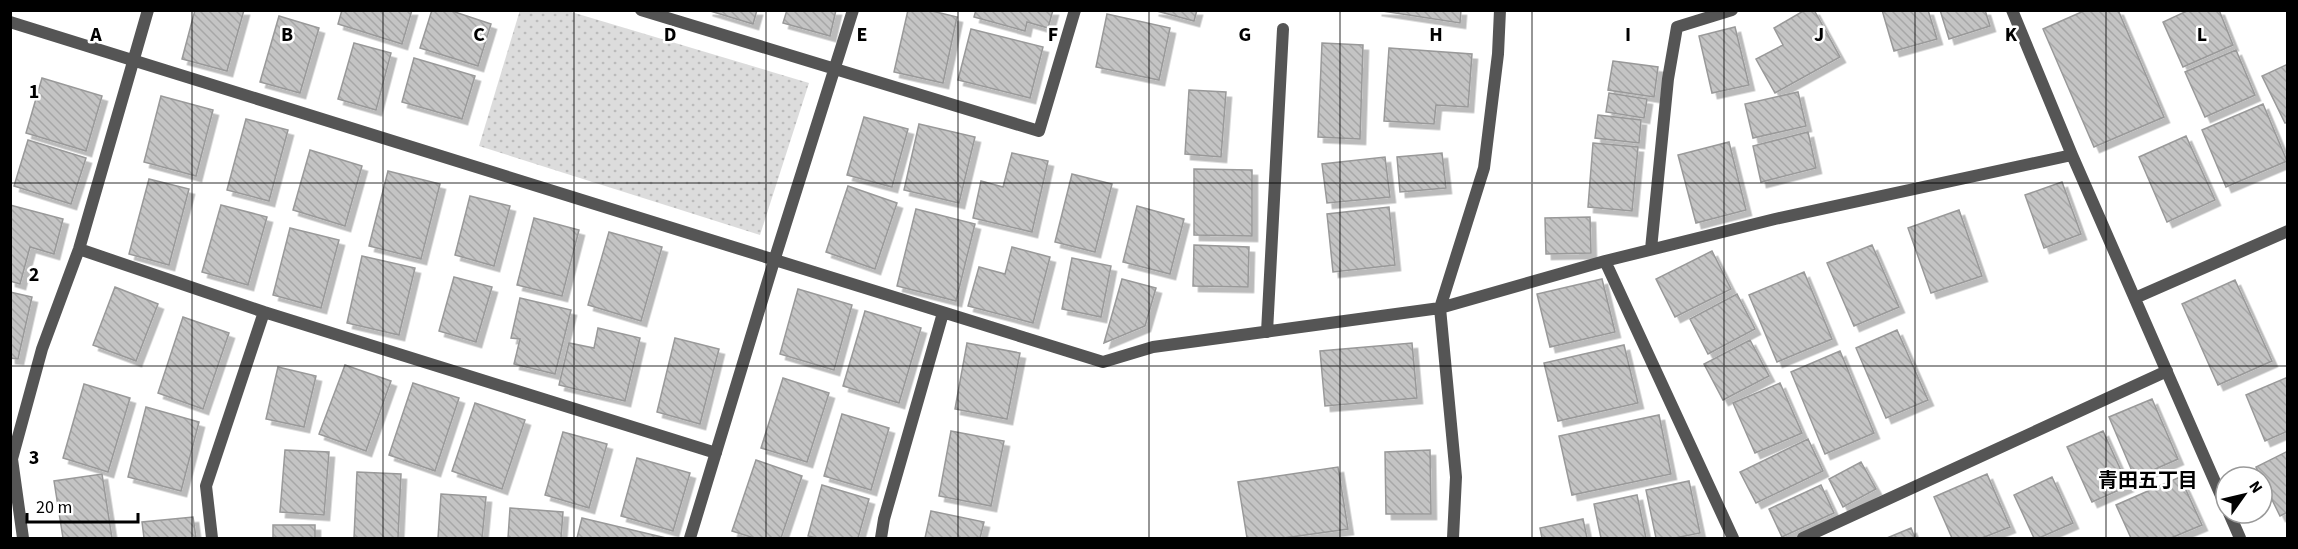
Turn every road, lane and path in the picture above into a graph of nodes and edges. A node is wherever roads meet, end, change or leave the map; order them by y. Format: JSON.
{"nodes":[{"id":1,"x":148,"y":10,"type":"edge"},
{"id":2,"x":641,"y":10,"type":"edge"},
{"id":3,"x":853,"y":10,"type":"edge"},
{"id":4,"x":1075,"y":10,"type":"edge"},
{"id":5,"x":1500,"y":10,"type":"edge"},
{"id":6,"x":1732,"y":10,"type":"edge"},
{"id":7,"x":2013,"y":11,"type":"edge"},
{"id":8,"x":10,"y":22,"type":"edge"},
{"id":9,"x":1283,"y":29,"type":"dead end"},
{"id":10,"x":132,"y":60,"type":"junction"},
{"id":11,"x":835,"y":70,"type":"junction"},
{"id":12,"x":2072,"y":155,"type":"junction"},
{"id":13,"x":2288,"y":231,"type":"edge"},
{"id":14,"x":79,"y":249,"type":"junction"},
{"id":15,"x":1651,"y":249,"type":"junction"},
{"id":16,"x":774,"y":261,"type":"junction"},
{"id":17,"x":1605,"y":261,"type":"junction"},
{"id":18,"x":2135,"y":298,"type":"junction"},
{"id":19,"x":1440,"y":308,"type":"junction"},
{"id":20,"x":264,"y":312,"type":"junction"},
{"id":21,"x":944,"y":313,"type":"junction"},
{"id":22,"x":1267,"y":332,"type":"junction"},
{"id":23,"x":2167,"y":371,"type":"junction"},
{"id":24,"x":716,"y":453,"type":"junction"},
{"id":25,"x":2214,"y":479,"type":"edge"},
{"id":26,"x":23,"y":538,"type":"edge"},
{"id":27,"x":212,"y":538,"type":"edge"},
{"id":28,"x":690,"y":538,"type":"edge"},
{"id":29,"x":881,"y":538,"type":"edge"},
{"id":30,"x":1453,"y":538,"type":"edge"},
{"id":31,"x":1733,"y":538,"type":"edge"},
{"id":32,"x":1803,"y":538,"type":"edge"}],
"edges":[{"from":1,"to":10,"type":"lane"},
{"from":2,"to":11,"type":"lane"},
{"from":3,"to":11,"type":"lane"},
{"from":4,"to":11,"type":"lane"},
{"from":5,"to":19,"type":"lane"},
{"from":6,"to":15,"type":"lane"},
{"from":7,"to":12,"type":"lane"},
{"from":8,"to":10,"type":"lane"},
{"from":9,"to":22,"type":"lane"},
{"from":10,"to":14,"type":"lane"},
{"from":10,"to":16,"type":"lane"},
{"from":11,"to":16,"type":"lane"},
{"from":12,"to":15,"type":"lane"},
{"from":12,"to":18,"type":"lane"},
{"from":13,"to":18,"type":"lane"},
{"from":14,"to":20,"type":"lane"},
{"from":14,"to":26,"type":"lane"},
{"from":15,"to":17,"type":"lane"},
{"from":16,"to":21,"type":"lane"},
{"from":16,"to":24,"type":"lane"},
{"from":17,"to":19,"type":"lane"},
{"from":17,"to":31,"type":"lane"},
{"from":18,"to":23,"type":"lane"},
{"from":19,"to":22,"type":"lane"},
{"from":19,"to":30,"type":"lane"},
{"from":20,"to":24,"type":"lane"},
{"from":20,"to":27,"type":"lane"},
{"from":21,"to":22,"type":"lane"},
{"from":21,"to":29,"type":"lane"},
{"from":23,"to":25,"type":"lane"},
{"from":23,"to":32,"type":"lane"},
{"from":24,"to":28,"type":"lane"}]}
